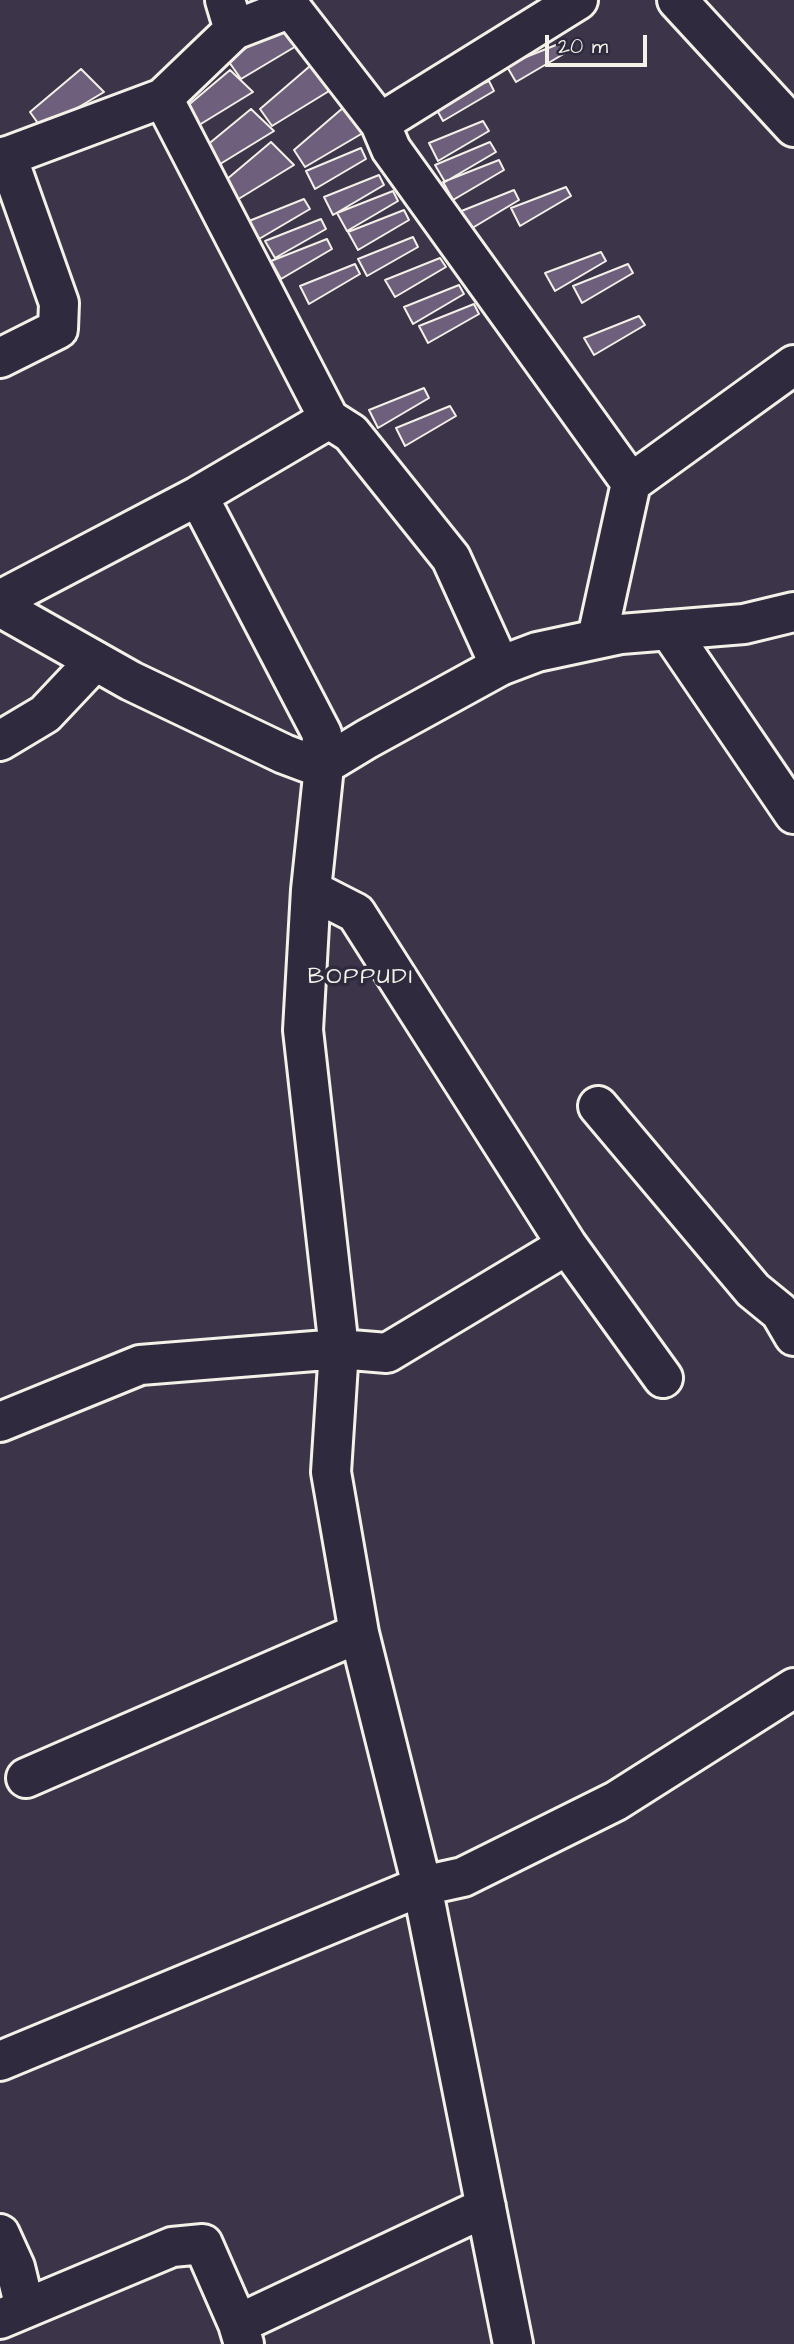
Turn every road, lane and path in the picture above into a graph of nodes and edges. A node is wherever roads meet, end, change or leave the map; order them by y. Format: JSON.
{"nodes":[{"id":1,"x":578,"y":0,"type":"edge"},
{"id":2,"x":677,"y":0,"type":"edge"},
{"id":3,"x":289,"y":4,"type":"edge"},
{"id":4,"x":229,"y":15,"type":"edge"},
{"id":5,"x":163,"y":99,"type":"junction"},
{"id":6,"x":380,"y":123,"type":"junction"},
{"id":7,"x":794,"y":127,"type":"edge"},
{"id":8,"x":4,"y":157,"type":"edge"},
{"id":9,"x":0,"y":358,"type":"edge"},
{"id":10,"x":794,"y":365,"type":"edge"},
{"id":11,"x":328,"y":419,"type":"junction"},
{"id":12,"x":631,"y":483,"type":"junction"},
{"id":13,"x":198,"y":496,"type":"junction"},
{"id":14,"x":0,"y":600,"type":"edge"},
{"id":15,"x":0,"y":607,"type":"edge"},
{"id":16,"x":794,"y":612,"type":"edge"},
{"id":17,"x":668,"y":630,"type":"junction"},
{"id":18,"x":597,"y":638,"type":"junction"},
{"id":19,"x":95,"y":661,"type":"junction"},
{"id":20,"x":500,"y":666,"type":"junction"},
{"id":21,"x":0,"y":741,"type":"edge"},
{"id":22,"x":321,"y":764,"type":"junction"},
{"id":23,"x":794,"y":814,"type":"edge"},
{"id":24,"x":311,"y":890,"type":"junction"},
{"id":25,"x":598,"y":1106,"type":"dead end"},
{"id":26,"x":567,"y":1245,"type":"junction"},
{"id":27,"x":794,"y":1336,"type":"edge"},
{"id":28,"x":339,"y":1349,"type":"junction"},
{"id":29,"x":663,"y":1378,"type":"dead end"},
{"id":30,"x":0,"y":1422,"type":"edge"},
{"id":31,"x":359,"y":1633,"type":"junction"},
{"id":32,"x":794,"y":1688,"type":"edge"},
{"id":33,"x":26,"y":1778,"type":"dead end"},
{"id":34,"x":422,"y":1886,"type":"junction"},
{"id":35,"x":0,"y":2061,"type":"edge"},
{"id":36,"x":486,"y":2207,"type":"junction"},
{"id":37,"x":0,"y":2234,"type":"edge"},
{"id":38,"x":12,"y":2314,"type":"edge"},
{"id":39,"x":241,"y":2334,"type":"edge"},
{"id":40,"x":513,"y":2344,"type":"edge"}],
"edges":[{"from":1,"to":6,"type":"street"},
{"from":2,"to":7,"type":"street"},
{"from":3,"to":4,"type":"street"},
{"from":3,"to":6,"type":"street"},
{"from":4,"to":5,"type":"street"},
{"from":5,"to":8,"type":"street"},
{"from":5,"to":11,"type":"street"},
{"from":6,"to":12,"type":"street"},
{"from":8,"to":9,"type":"street"},
{"from":10,"to":12,"type":"street"},
{"from":11,"to":13,"type":"street"},
{"from":11,"to":20,"type":"street"},
{"from":12,"to":18,"type":"street"},
{"from":13,"to":14,"type":"street"},
{"from":13,"to":22,"type":"street"},
{"from":15,"to":19,"type":"street"},
{"from":16,"to":17,"type":"street"},
{"from":17,"to":18,"type":"street"},
{"from":17,"to":23,"type":"street"},
{"from":18,"to":20,"type":"street"},
{"from":19,"to":21,"type":"street"},
{"from":19,"to":22,"type":"street"},
{"from":20,"to":22,"type":"street"},
{"from":22,"to":24,"type":"street"},
{"from":24,"to":26,"type":"street"},
{"from":24,"to":28,"type":"street"},
{"from":25,"to":27,"type":"street"},
{"from":26,"to":28,"type":"street"},
{"from":26,"to":29,"type":"street"},
{"from":28,"to":30,"type":"street"},
{"from":28,"to":31,"type":"street"},
{"from":31,"to":33,"type":"street"},
{"from":31,"to":34,"type":"street"},
{"from":32,"to":34,"type":"street"},
{"from":34,"to":35,"type":"street"},
{"from":34,"to":36,"type":"street"},
{"from":36,"to":39,"type":"street"},
{"from":36,"to":40,"type":"street"},
{"from":37,"to":38,"type":"street"},
{"from":38,"to":39,"type":"street"}]}
